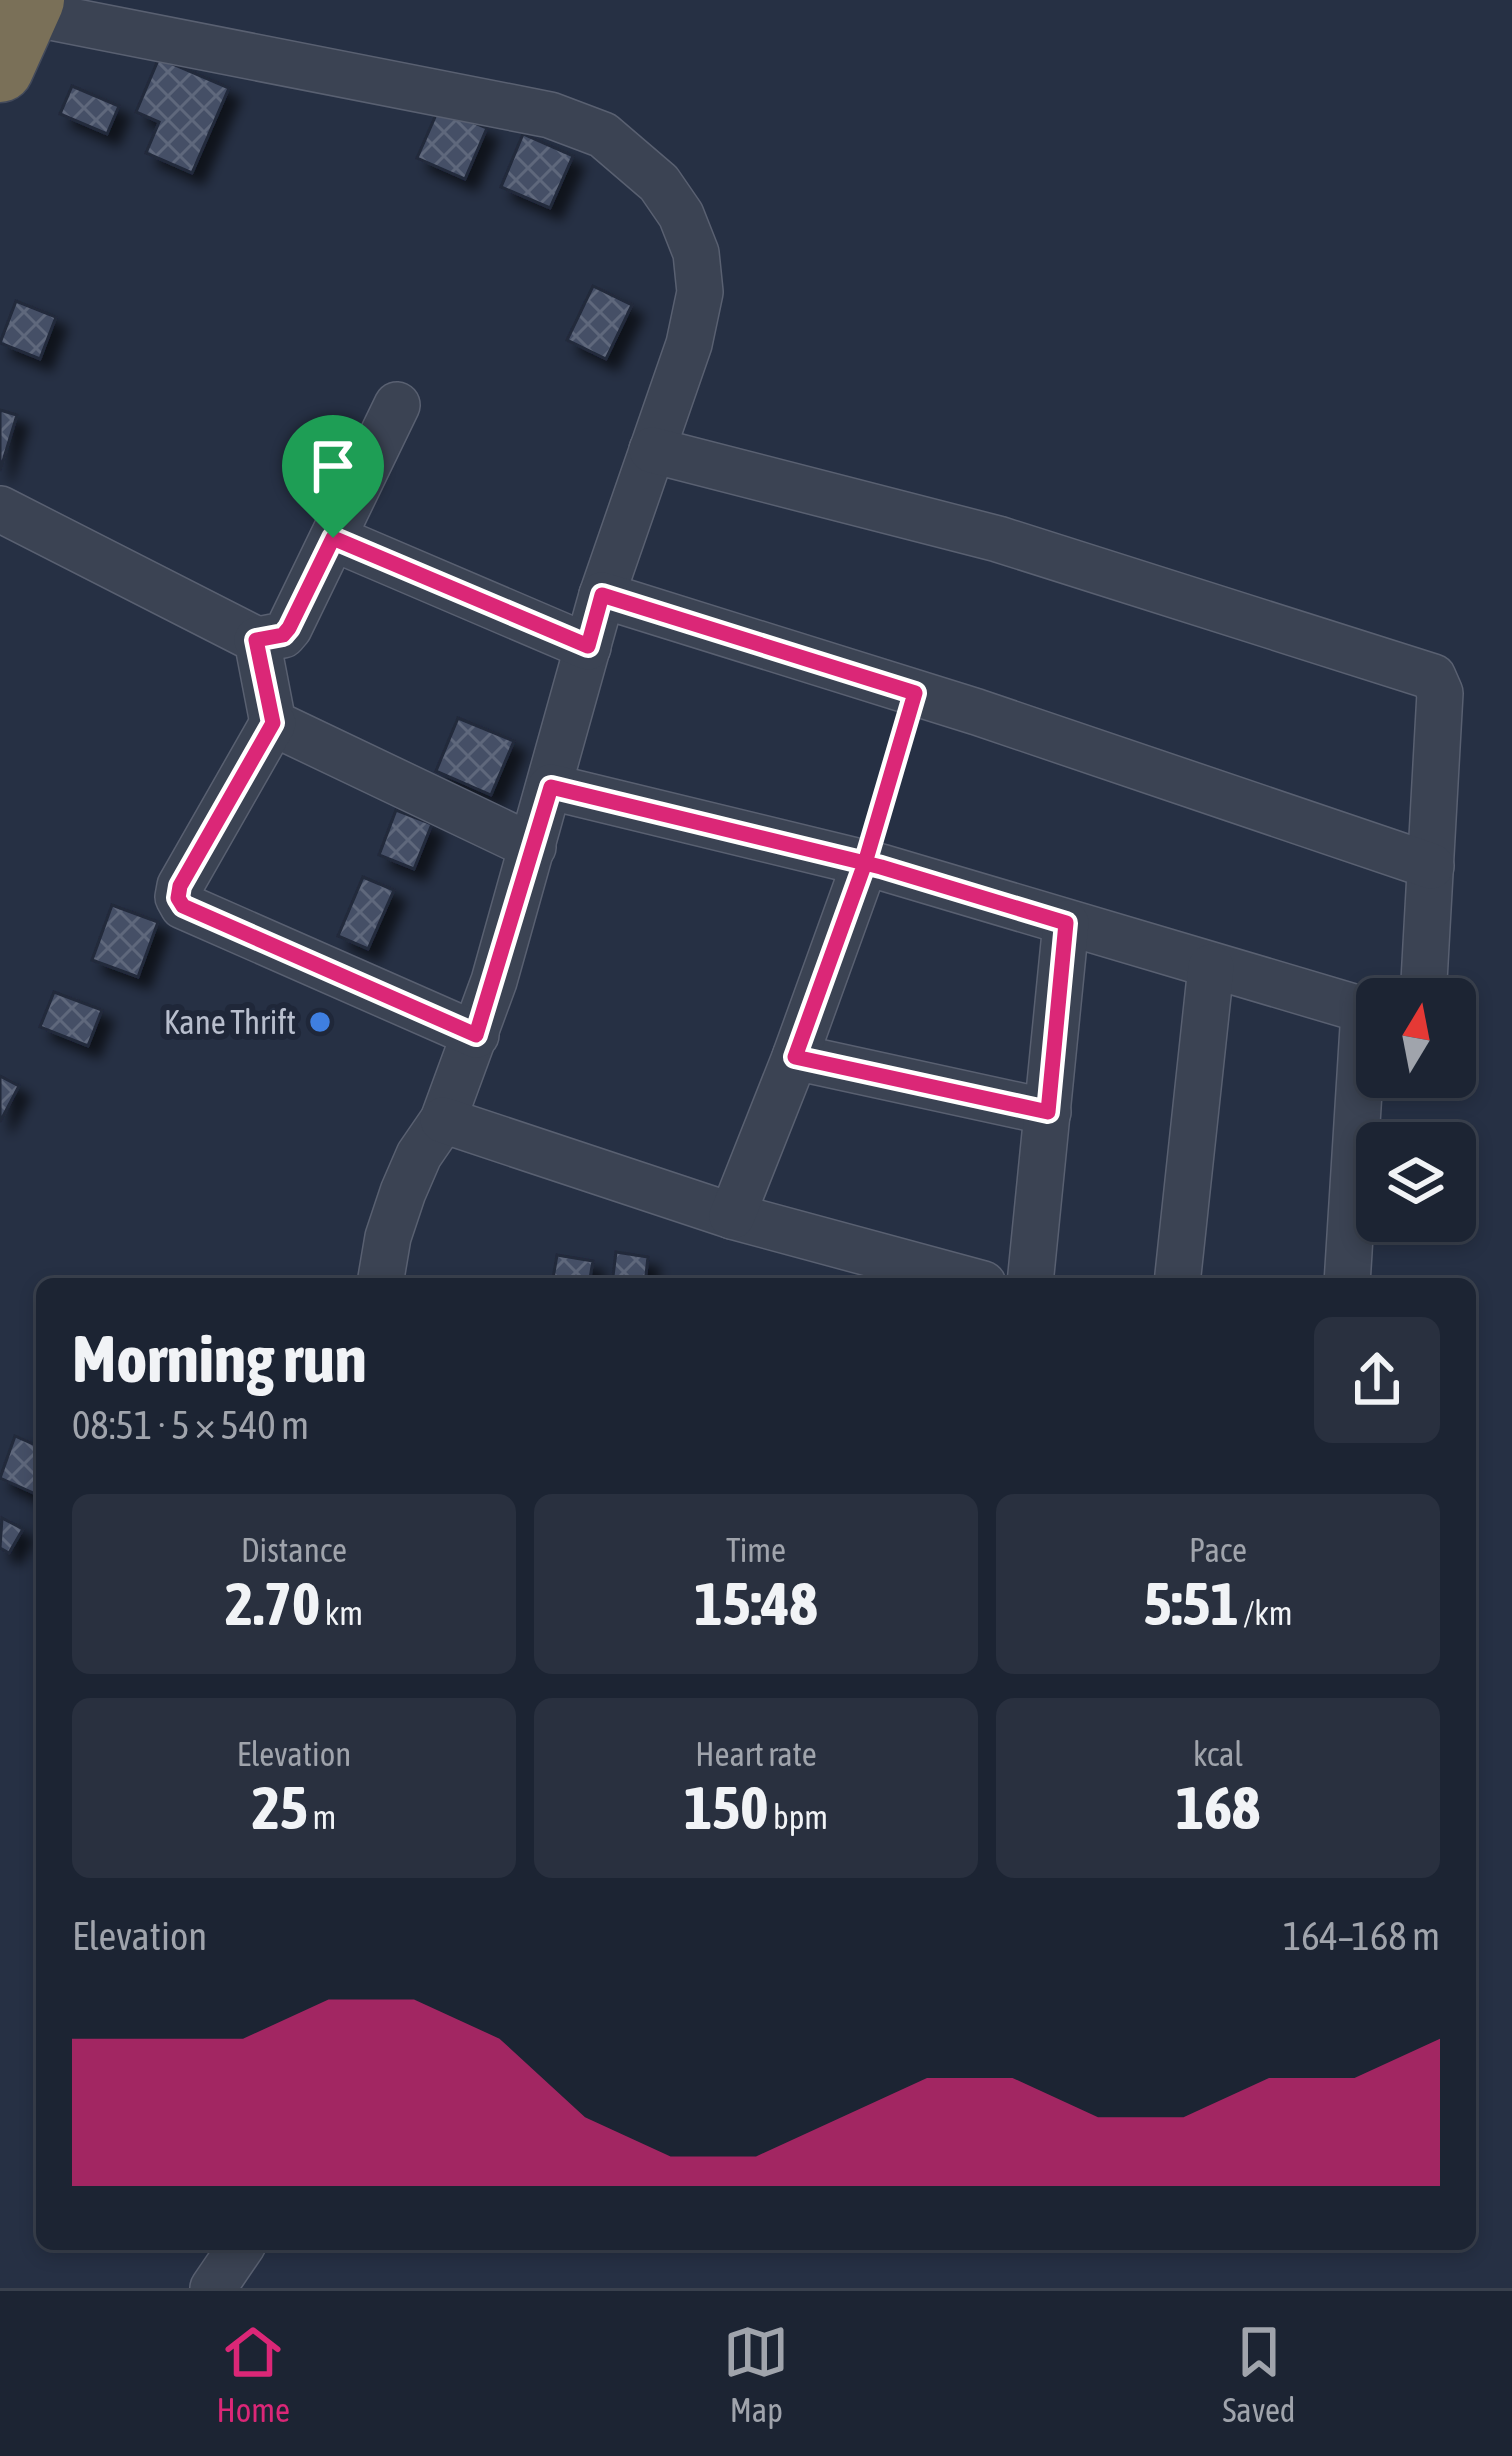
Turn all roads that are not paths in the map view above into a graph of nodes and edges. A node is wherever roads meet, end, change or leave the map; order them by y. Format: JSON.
{"nodes":[{"id":1,"x":16,"y":20,"type":"edge"},
{"id":2,"x":397,"y":405,"type":"dead end"},
{"id":3,"x":652,"y":450,"type":"junction"},
{"id":4,"x":0,"y":508,"type":"edge"},
{"id":5,"x":333,"y":538,"type":"junction"},
{"id":6,"x":602,"y":595,"type":"junction"},
{"id":7,"x":256,"y":640,"type":"junction"},
{"id":8,"x":588,"y":646,"type":"junction"},
{"id":9,"x":273,"y":723,"type":"junction"},
{"id":10,"x":551,"y":787,"type":"junction"},
{"id":11,"x":533,"y":848,"type":"junction"},
{"id":12,"x":865,"y":863,"type":"junction"},
{"id":13,"x":1431,"y":866,"type":"junction"},
{"id":14,"x":1066,"y":923,"type":"junction"},
{"id":15,"x":1211,"y":967,"type":"junction"},
{"id":16,"x":1424,"y":978,"type":"edge"},
{"id":17,"x":1356,"y":1008,"type":"edge"},
{"id":18,"x":476,"y":1035,"type":"junction"},
{"id":19,"x":795,"y":1057,"type":"junction"},
{"id":20,"x":1363,"y":1098,"type":"edge"},
{"id":21,"x":1048,"y":1112,"type":"junction"},
{"id":22,"x":443,"y":1120,"type":"junction"},
{"id":23,"x":732,"y":1216,"type":"junction"},
{"id":24,"x":382,"y":1278,"type":"edge"},
{"id":25,"x":961,"y":1278,"type":"edge"},
{"id":26,"x":1031,"y":1278,"type":"edge"},
{"id":27,"x":1178,"y":1278,"type":"edge"},
{"id":28,"x":1348,"y":1278,"type":"edge"},
{"id":29,"x":239,"y":2250,"type":"edge"},
{"id":30,"x":213,"y":2288,"type":"edge"}],
"edges":[{"from":1,"to":3,"type":"street"},
{"from":2,"to":5,"type":"street"},
{"from":3,"to":6,"type":"street"},
{"from":3,"to":13,"type":"street"},
{"from":4,"to":7,"type":"street"},
{"from":5,"to":7,"type":"street"},
{"from":5,"to":8,"type":"street"},
{"from":6,"to":8,"type":"street"},
{"from":6,"to":13,"type":"street"},
{"from":7,"to":9,"type":"street"},
{"from":8,"to":10,"type":"street"},
{"from":9,"to":11,"type":"street"},
{"from":9,"to":18,"type":"street"},
{"from":10,"to":11,"type":"street"},
{"from":10,"to":12,"type":"street"},
{"from":11,"to":18,"type":"street"},
{"from":12,"to":14,"type":"street"},
{"from":12,"to":19,"type":"street"},
{"from":13,"to":16,"type":"street"},
{"from":14,"to":15,"type":"street"},
{"from":14,"to":21,"type":"street"},
{"from":15,"to":17,"type":"street"},
{"from":15,"to":27,"type":"street"},
{"from":18,"to":22,"type":"street"},
{"from":19,"to":21,"type":"street"},
{"from":19,"to":23,"type":"street"},
{"from":20,"to":28,"type":"street"},
{"from":21,"to":26,"type":"street"},
{"from":22,"to":23,"type":"street"},
{"from":22,"to":24,"type":"street"},
{"from":23,"to":25,"type":"street"},
{"from":29,"to":30,"type":"street"}]}
